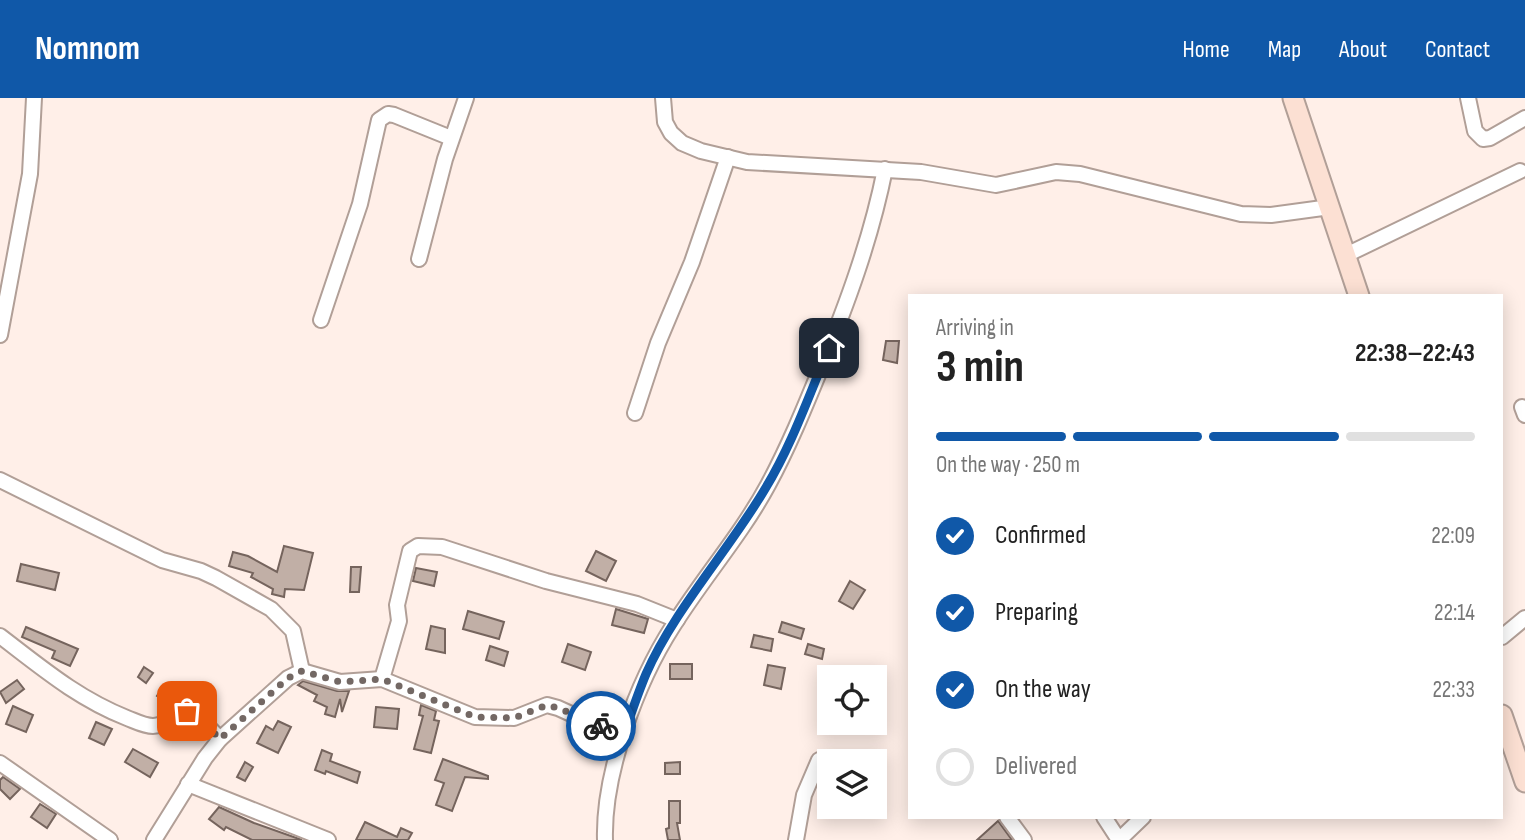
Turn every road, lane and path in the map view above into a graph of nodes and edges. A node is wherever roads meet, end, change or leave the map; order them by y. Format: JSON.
{"nodes":[{"id":1,"x":34,"y":98,"type":"edge"},
{"id":2,"x":466,"y":98,"type":"edge"},
{"id":3,"x":663,"y":98,"type":"edge"},
{"id":4,"x":1293,"y":98,"type":"edge"},
{"id":5,"x":1468,"y":98,"type":"edge"},
{"id":6,"x":1525,"y":118,"type":"edge"},
{"id":7,"x":451,"y":138,"type":"junction"},
{"id":8,"x":728,"y":157,"type":"junction"},
{"id":9,"x":885,"y":169,"type":"junction"},
{"id":10,"x":1520,"y":171,"type":"dead end"},
{"id":11,"x":1329,"y":207,"type":"junction"},
{"id":12,"x":1346,"y":255,"type":"junction"},
{"id":13,"x":419,"y":260,"type":"dead end"},
{"id":14,"x":1358,"y":294,"type":"edge"},
{"id":15,"x":321,"y":320,"type":"dead end"},
{"id":16,"x":0,"y":335,"type":"edge"},
{"id":17,"x":635,"y":413,"type":"dead end"},
{"id":18,"x":0,"y":480,"type":"edge"},
{"id":19,"x":1525,"y":618,"type":"edge"},
{"id":20,"x":677,"y":620,"type":"junction"},
{"id":21,"x":0,"y":636,"type":"edge"},
{"id":22,"x":1503,"y":636,"type":"edge"},
{"id":23,"x":302,"y":671,"type":"junction"},
{"id":24,"x":382,"y":679,"type":"junction"},
{"id":25,"x":1503,"y":717,"type":"edge"},
{"id":26,"x":624,"y":734,"type":"junction"},
{"id":27,"x":220,"y":739,"type":"junction"},
{"id":28,"x":1520,"y":753,"type":"edge"},
{"id":29,"x":0,"y":763,"type":"edge"},
{"id":30,"x":817,"y":765,"type":"edge"},
{"id":31,"x":1525,"y":782,"type":"edge"},
{"id":32,"x":188,"y":784,"type":"junction"},
{"id":33,"x":1008,"y":819,"type":"edge"},
{"id":34,"x":1105,"y":819,"type":"edge"},
{"id":35,"x":1141,"y":819,"type":"edge"},
{"id":36,"x":110,"y":840,"type":"edge"},
{"id":37,"x":154,"y":840,"type":"edge"},
{"id":38,"x":328,"y":840,"type":"edge"},
{"id":39,"x":606,"y":840,"type":"edge"},
{"id":40,"x":796,"y":840,"type":"edge"},
{"id":41,"x":1024,"y":840,"type":"edge"},
{"id":42,"x":1119,"y":840,"type":"edge"}],
"edges":[{"from":1,"to":16,"type":"street"},
{"from":2,"to":7,"type":"street"},
{"from":3,"to":8,"type":"street"},
{"from":4,"to":11,"type":"street"},
{"from":5,"to":6,"type":"street"},
{"from":7,"to":13,"type":"street"},
{"from":7,"to":15,"type":"street"},
{"from":8,"to":9,"type":"street"},
{"from":8,"to":17,"type":"street"},
{"from":9,"to":11,"type":"street"},
{"from":9,"to":20,"type":"street"},
{"from":10,"to":12,"type":"street"},
{"from":11,"to":12,"type":"street"},
{"from":12,"to":14,"type":"street"},
{"from":18,"to":23,"type":"street"},
{"from":19,"to":22,"type":"street"},
{"from":20,"to":24,"type":"street"},
{"from":20,"to":26,"type":"street"},
{"from":21,"to":27,"type":"street"},
{"from":23,"to":24,"type":"street"},
{"from":23,"to":27,"type":"street"},
{"from":24,"to":26,"type":"street"},
{"from":25,"to":28,"type":"street"},
{"from":26,"to":39,"type":"street"},
{"from":27,"to":32,"type":"street"},
{"from":28,"to":31,"type":"street"},
{"from":29,"to":36,"type":"street"},
{"from":30,"to":40,"type":"street"},
{"from":32,"to":37,"type":"street"},
{"from":32,"to":38,"type":"street"},
{"from":33,"to":41,"type":"street"},
{"from":34,"to":42,"type":"street"},
{"from":35,"to":42,"type":"street"}]}
